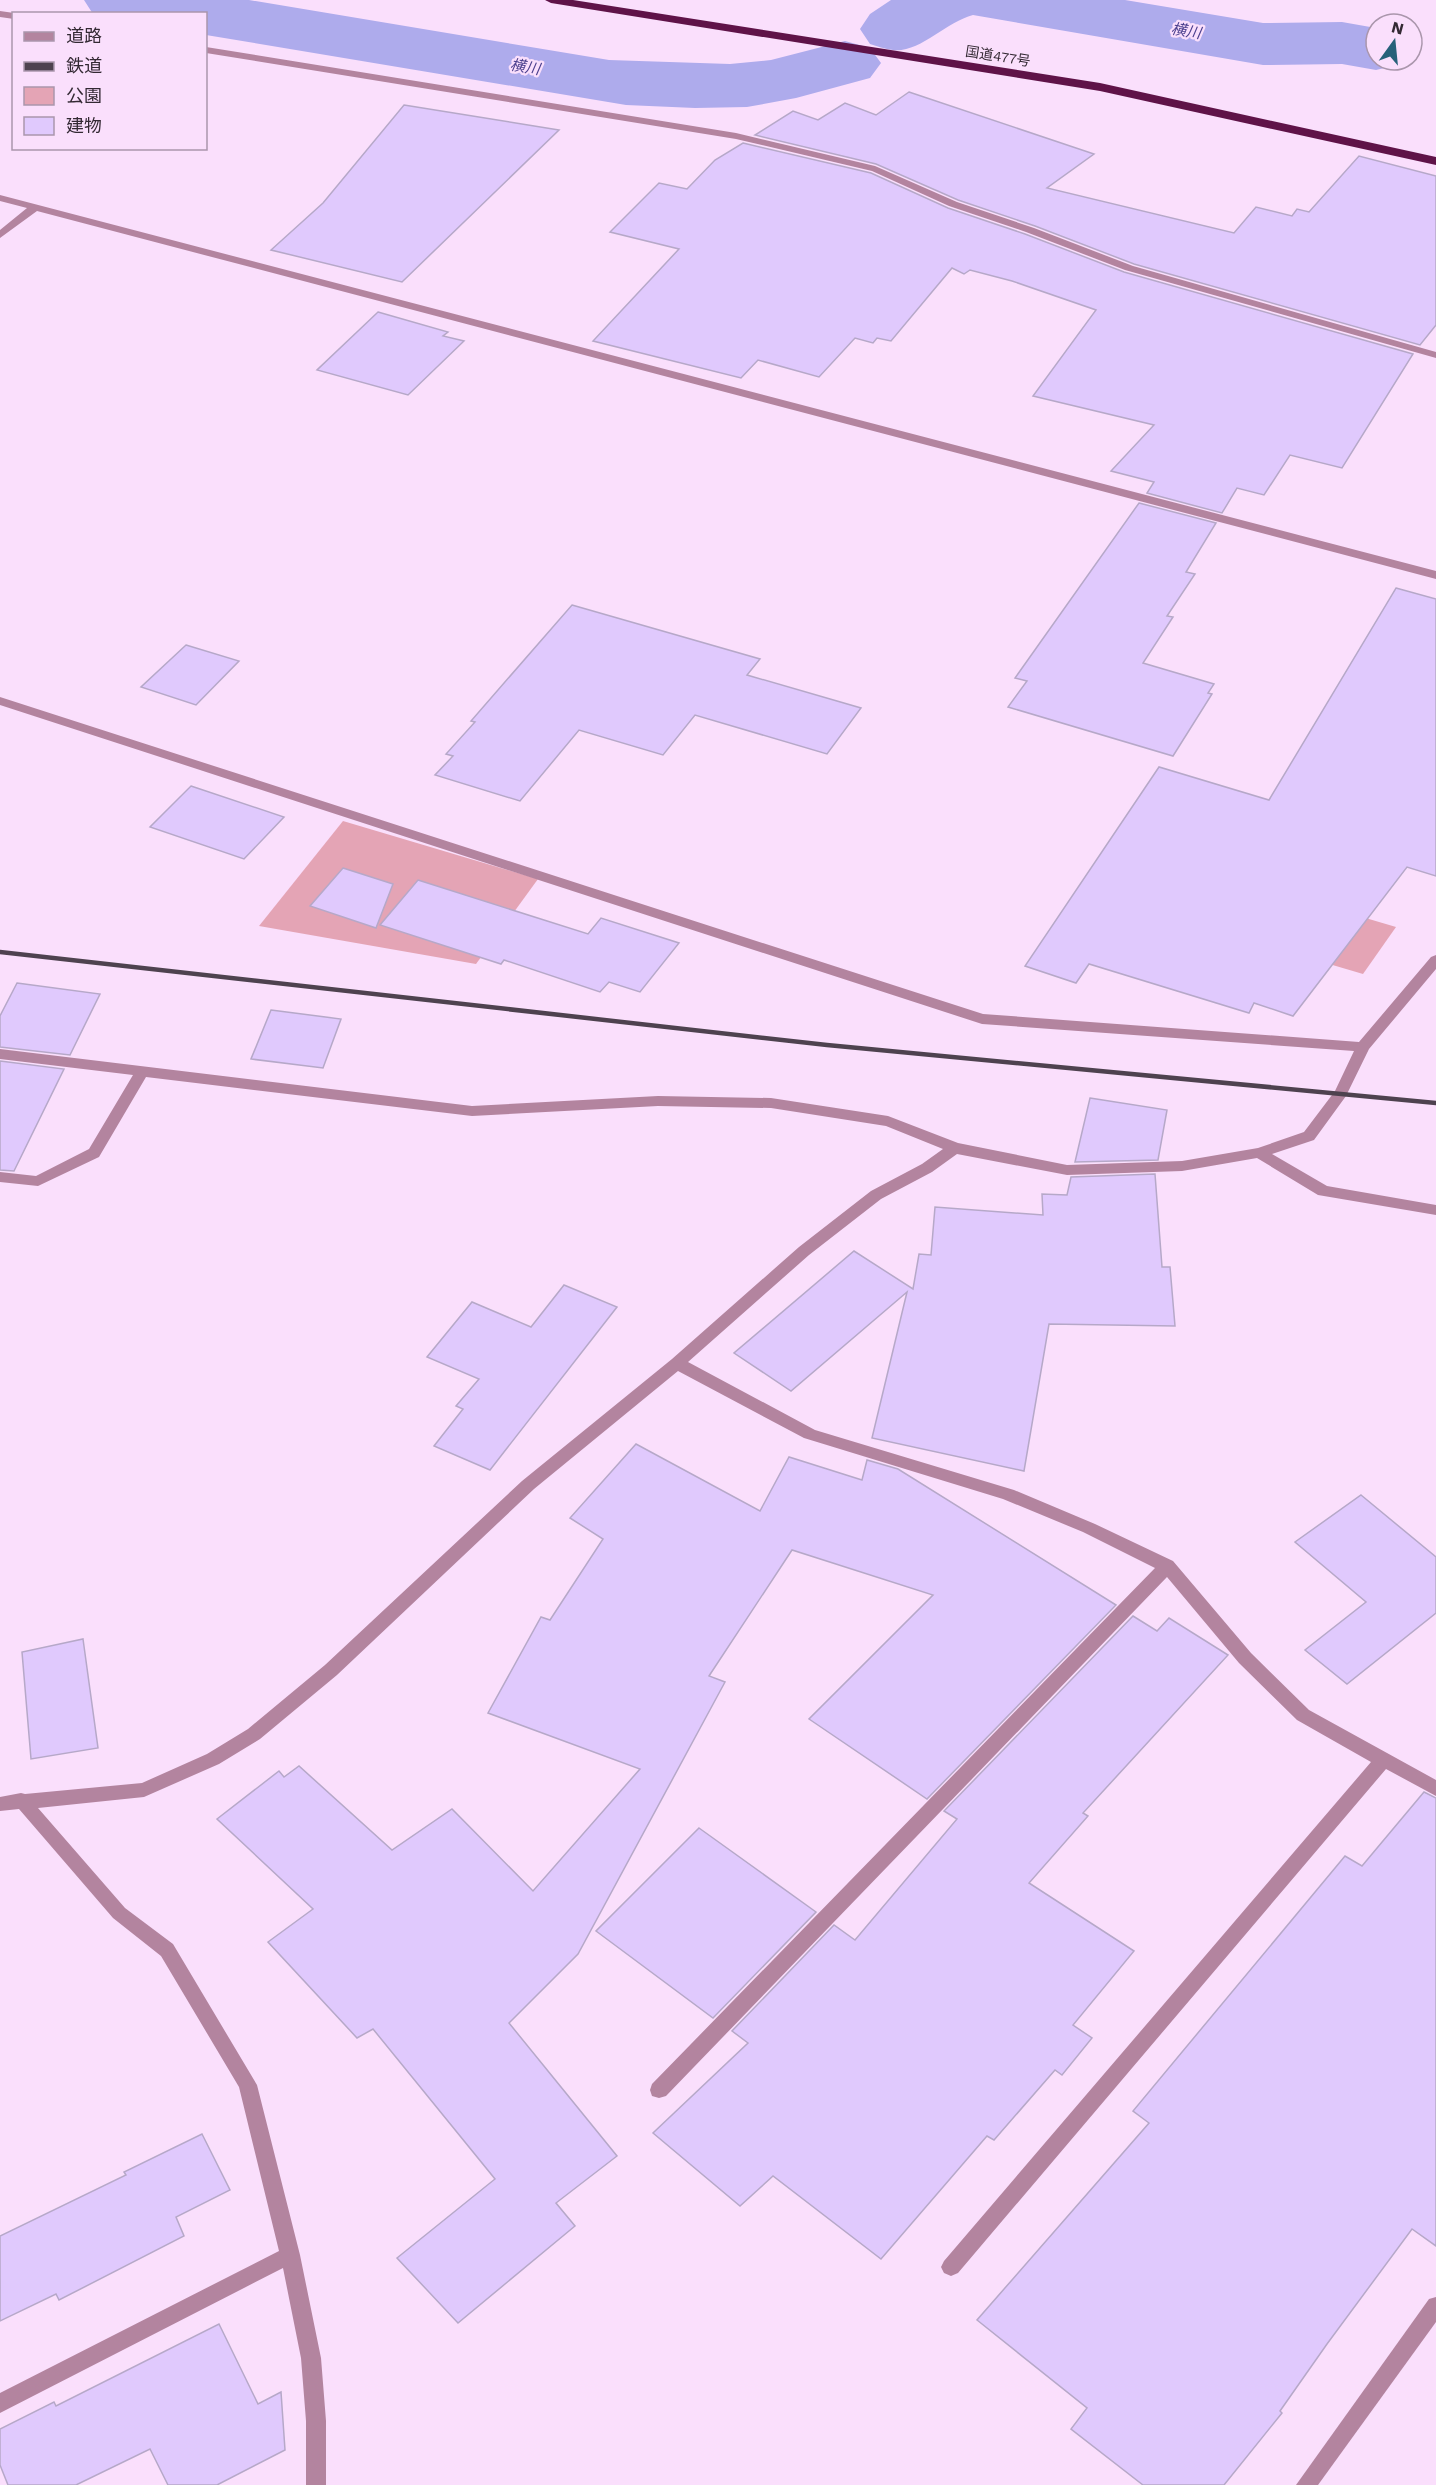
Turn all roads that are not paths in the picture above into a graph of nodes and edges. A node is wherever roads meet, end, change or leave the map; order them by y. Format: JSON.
{"nodes":[{"id":1,"x":551,"y":0,"type":"edge"},
{"id":2,"x":207,"y":50,"type":"edge"},
{"id":3,"x":1436,"y":161,"type":"edge"},
{"id":4,"x":0,"y":198,"type":"edge"},
{"id":5,"x":35,"y":207,"type":"junction"},
{"id":6,"x":0,"y":235,"type":"edge"},
{"id":7,"x":1436,"y":355,"type":"edge"},
{"id":8,"x":1436,"y":576,"type":"edge"},
{"id":9,"x":0,"y":701,"type":"edge"},
{"id":10,"x":1436,"y":960,"type":"edge"},
{"id":11,"x":1363,"y":1047,"type":"junction"},
{"id":12,"x":0,"y":1054,"type":"edge"},
{"id":13,"x":142,"y":1072,"type":"junction"},
{"id":14,"x":955,"y":1148,"type":"junction"},
{"id":15,"x":1259,"y":1153,"type":"junction"},
{"id":16,"x":0,"y":1177,"type":"edge"},
{"id":17,"x":1436,"y":1210,"type":"edge"},
{"id":18,"x":677,"y":1363,"type":"junction"},
{"id":19,"x":1167,"y":1566,"type":"junction"},
{"id":20,"x":1383,"y":1759,"type":"junction"},
{"id":21,"x":1436,"y":1789,"type":"edge"},
{"id":22,"x":21,"y":1800,"type":"junction"},
{"id":23,"x":0,"y":1803,"type":"edge"},
{"id":24,"x":659,"y":2090,"type":"dead end"},
{"id":25,"x":290,"y":2255,"type":"junction"},
{"id":26,"x":951,"y":2267,"type":"dead end"},
{"id":27,"x":1436,"y":2306,"type":"edge"},
{"id":28,"x":0,"y":2403,"type":"edge"},
{"id":29,"x":316,"y":2485,"type":"edge"},
{"id":30,"x":1306,"y":2485,"type":"edge"}],
"edges":[{"from":1,"to":3,"type":"highway","name":"国道477号"},
{"from":2,"to":7,"type":"street"},
{"from":4,"to":5,"type":"street"},
{"from":5,"to":6,"type":"street"},
{"from":5,"to":8,"type":"street"},
{"from":9,"to":11,"type":"street"},
{"from":10,"to":11,"type":"street"},
{"from":11,"to":15,"type":"street"},
{"from":12,"to":13,"type":"street"},
{"from":13,"to":14,"type":"street"},
{"from":13,"to":16,"type":"street"},
{"from":14,"to":15,"type":"street"},
{"from":14,"to":18,"type":"street"},
{"from":15,"to":17,"type":"street"},
{"from":18,"to":19,"type":"street"},
{"from":18,"to":22,"type":"street"},
{"from":19,"to":20,"type":"street"},
{"from":19,"to":24,"type":"street"},
{"from":20,"to":21,"type":"street"},
{"from":20,"to":26,"type":"street"},
{"from":22,"to":23,"type":"street"},
{"from":22,"to":25,"type":"street"},
{"from":25,"to":28,"type":"street"},
{"from":25,"to":29,"type":"street"},
{"from":27,"to":30,"type":"street"}]}
